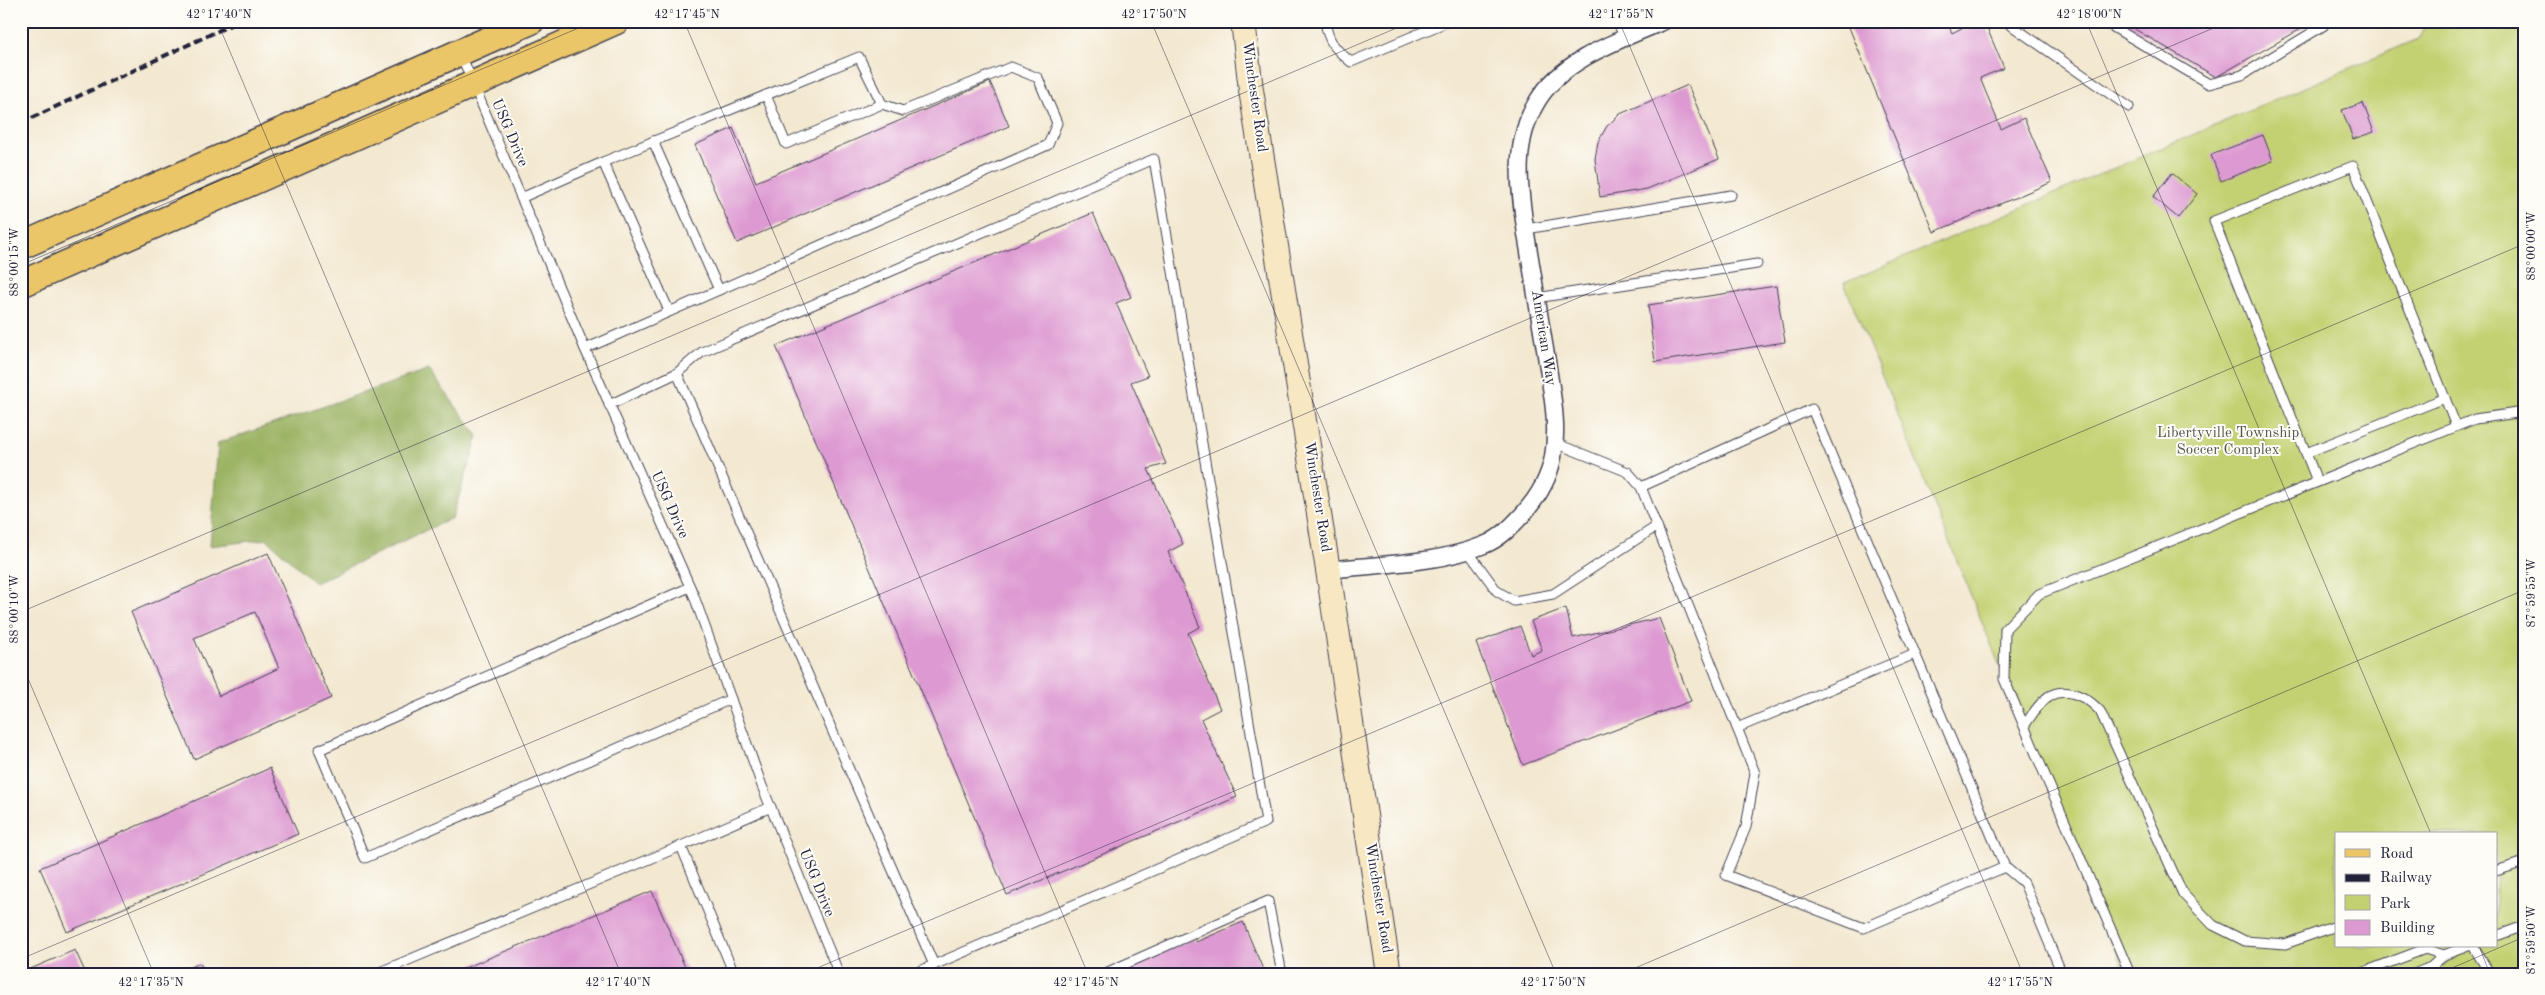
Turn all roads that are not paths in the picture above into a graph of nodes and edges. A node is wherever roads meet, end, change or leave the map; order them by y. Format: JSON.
{"nodes":[{"id":1,"x":531,"y":21,"type":"edge"},
{"id":2,"x":616,"y":21,"type":"edge"},
{"id":3,"x":1243,"y":21,"type":"edge"},
{"id":4,"x":1325,"y":21,"type":"edge"},
{"id":5,"x":1449,"y":21,"type":"edge"},
{"id":6,"x":1617,"y":21,"type":"edge"},
{"id":7,"x":1664,"y":21,"type":"edge"},
{"id":8,"x":2005,"y":21,"type":"edge"},
{"id":9,"x":2103,"y":21,"type":"edge"},
{"id":10,"x":2327,"y":21,"type":"edge"},
{"id":11,"x":1625,"y":38,"type":"junction"},
{"id":12,"x":460,"y":53,"type":"junction"},
{"id":13,"x":473,"y":84,"type":"junction"},
{"id":14,"x":766,"y":95,"type":"junction"},
{"id":15,"x":882,"y":104,"type":"junction"},
{"id":16,"x":2129,"y":107,"type":"dead end"},
{"id":17,"x":653,"y":141,"type":"junction"},
{"id":18,"x":603,"y":162,"type":"junction"},
{"id":19,"x":1731,"y":195,"type":"dead end"},
{"id":20,"x":521,"y":198,"type":"junction"},
{"id":21,"x":1526,"y":229,"type":"junction"},
{"id":22,"x":21,"y":246,"type":"edge"},
{"id":23,"x":1757,"y":264,"type":"dead end"},
{"id":24,"x":21,"y":284,"type":"edge"},
{"id":25,"x":719,"y":290,"type":"junction"},
{"id":26,"x":1536,"y":298,"type":"junction"},
{"id":27,"x":669,"y":312,"type":"junction"},
{"id":28,"x":585,"y":349,"type":"junction"},
{"id":29,"x":678,"y":373,"type":"junction"},
{"id":30,"x":2445,"y":398,"type":"junction"},
{"id":31,"x":610,"y":405,"type":"junction"},
{"id":32,"x":2524,"y":412,"type":"edge"},
{"id":33,"x":2456,"y":426,"type":"junction"},
{"id":34,"x":1555,"y":443,"type":"junction"},
{"id":35,"x":2306,"y":454,"type":"junction"},
{"id":36,"x":2317,"y":481,"type":"junction"},
{"id":37,"x":1641,"y":487,"type":"junction"},
{"id":38,"x":1657,"y":526,"type":"junction"},
{"id":39,"x":1467,"y":550,"type":"junction"},
{"id":40,"x":1328,"y":570,"type":"junction"},
{"id":41,"x":690,"y":587,"type":"junction"},
{"id":42,"x":1915,"y":654,"type":"junction"},
{"id":43,"x":731,"y":699,"type":"junction"},
{"id":44,"x":2024,"y":726,"type":"junction"},
{"id":45,"x":1737,"y":728,"type":"junction"},
{"id":46,"x":771,"y":807,"type":"junction"},
{"id":47,"x":681,"y":846,"type":"junction"},
{"id":48,"x":2524,"y":862,"type":"edge"},
{"id":49,"x":2005,"y":867,"type":"junction"},
{"id":50,"x":2498,"y":870,"type":"edge"},
{"id":51,"x":2335,"y":926,"type":"edge"},
{"id":52,"x":2524,"y":926,"type":"edge"},
{"id":53,"x":2498,"y":935,"type":"edge"},
{"id":54,"x":2463,"y":948,"type":"edge"},
{"id":55,"x":2474,"y":948,"type":"edge"},
{"id":56,"x":2444,"y":955,"type":"junction"},
{"id":57,"x":934,"y":965,"type":"junction"},
{"id":58,"x":375,"y":974,"type":"edge"},
{"id":59,"x":734,"y":974,"type":"edge"},
{"id":60,"x":839,"y":974,"type":"edge"},
{"id":61,"x":913,"y":974,"type":"edge"},
{"id":62,"x":1102,"y":974,"type":"edge"},
{"id":63,"x":1282,"y":974,"type":"edge"},
{"id":64,"x":1389,"y":974,"type":"edge"},
{"id":65,"x":2062,"y":974,"type":"edge"},
{"id":66,"x":2130,"y":974,"type":"edge"},
{"id":67,"x":2359,"y":974,"type":"edge"},
{"id":68,"x":2414,"y":974,"type":"edge"},
{"id":69,"x":2490,"y":974,"type":"edge"}],
"edges":[{"from":1,"to":12,"type":"main road"},
{"from":2,"to":13,"type":"main road"},
{"from":3,"to":40,"type":"main road","name":"Winchester Road"},
{"from":4,"to":5,"type":"lane"},
{"from":6,"to":11,"type":"lane"},
{"from":7,"to":11,"type":"street","name":"American Way"},
{"from":8,"to":16,"type":"lane"},
{"from":9,"to":10,"type":"lane"},
{"from":11,"to":21,"type":"street","name":"American Way"},
{"from":12,"to":13,"type":"lane","name":"USG Drive"},
{"from":12,"to":22,"type":"main road"},
{"from":13,"to":20,"type":"lane","name":"USG Drive"},
{"from":13,"to":24,"type":"main road"},
{"from":14,"to":15,"type":"lane"},
{"from":14,"to":15,"type":"lane"},
{"from":14,"to":17,"type":"lane"},
{"from":15,"to":25,"type":"lane"},
{"from":17,"to":18,"type":"lane"},
{"from":17,"to":25,"type":"lane"},
{"from":18,"to":20,"type":"lane"},
{"from":18,"to":27,"type":"lane"},
{"from":19,"to":21,"type":"lane"},
{"from":20,"to":28,"type":"lane","name":"USG Drive"},
{"from":21,"to":26,"type":"street","name":"American Way"},
{"from":23,"to":26,"type":"lane"},
{"from":25,"to":27,"type":"lane"},
{"from":26,"to":34,"type":"street","name":"American Way"},
{"from":27,"to":28,"type":"lane"},
{"from":28,"to":31,"type":"lane","name":"USG Drive"},
{"from":29,"to":31,"type":"lane"},
{"from":29,"to":57,"type":"lane"},
{"from":29,"to":57,"type":"lane"},
{"from":30,"to":33,"type":"lane"},
{"from":30,"to":35,"type":"lane"},
{"from":30,"to":35,"type":"lane"},
{"from":31,"to":41,"type":"lane","name":"USG Drive"},
{"from":32,"to":33,"type":"lane"},
{"from":33,"to":36,"type":"lane"},
{"from":34,"to":37,"type":"lane"},
{"from":34,"to":39,"type":"street","name":"American Way"},
{"from":35,"to":36,"type":"lane"},
{"from":36,"to":44,"type":"lane"},
{"from":37,"to":38,"type":"lane"},
{"from":37,"to":42,"type":"lane"},
{"from":38,"to":39,"type":"lane"},
{"from":38,"to":45,"type":"lane"},
{"from":39,"to":40,"type":"street","name":"American Way"},
{"from":40,"to":64,"type":"main road","name":"Winchester Road"},
{"from":41,"to":43,"type":"lane","name":"USG Drive"},
{"from":41,"to":43,"type":"lane"},
{"from":42,"to":45,"type":"lane"},
{"from":42,"to":49,"type":"lane"},
{"from":43,"to":46,"type":"lane","name":"USG Drive"},
{"from":44,"to":51,"type":"lane"},
{"from":44,"to":66,"type":"lane"},
{"from":45,"to":49,"type":"lane"},
{"from":46,"to":47,"type":"lane"},
{"from":46,"to":60,"type":"lane","name":"USG Drive"},
{"from":47,"to":58,"type":"lane"},
{"from":47,"to":59,"type":"lane"},
{"from":48,"to":50,"type":"lane"},
{"from":49,"to":65,"type":"lane"},
{"from":52,"to":53,"type":"lane"},
{"from":54,"to":56,"type":"lane"},
{"from":55,"to":69,"type":"lane"},
{"from":56,"to":67,"type":"lane"},
{"from":56,"to":68,"type":"lane"},
{"from":57,"to":61,"type":"lane"},
{"from":62,"to":63,"type":"lane"}]}
